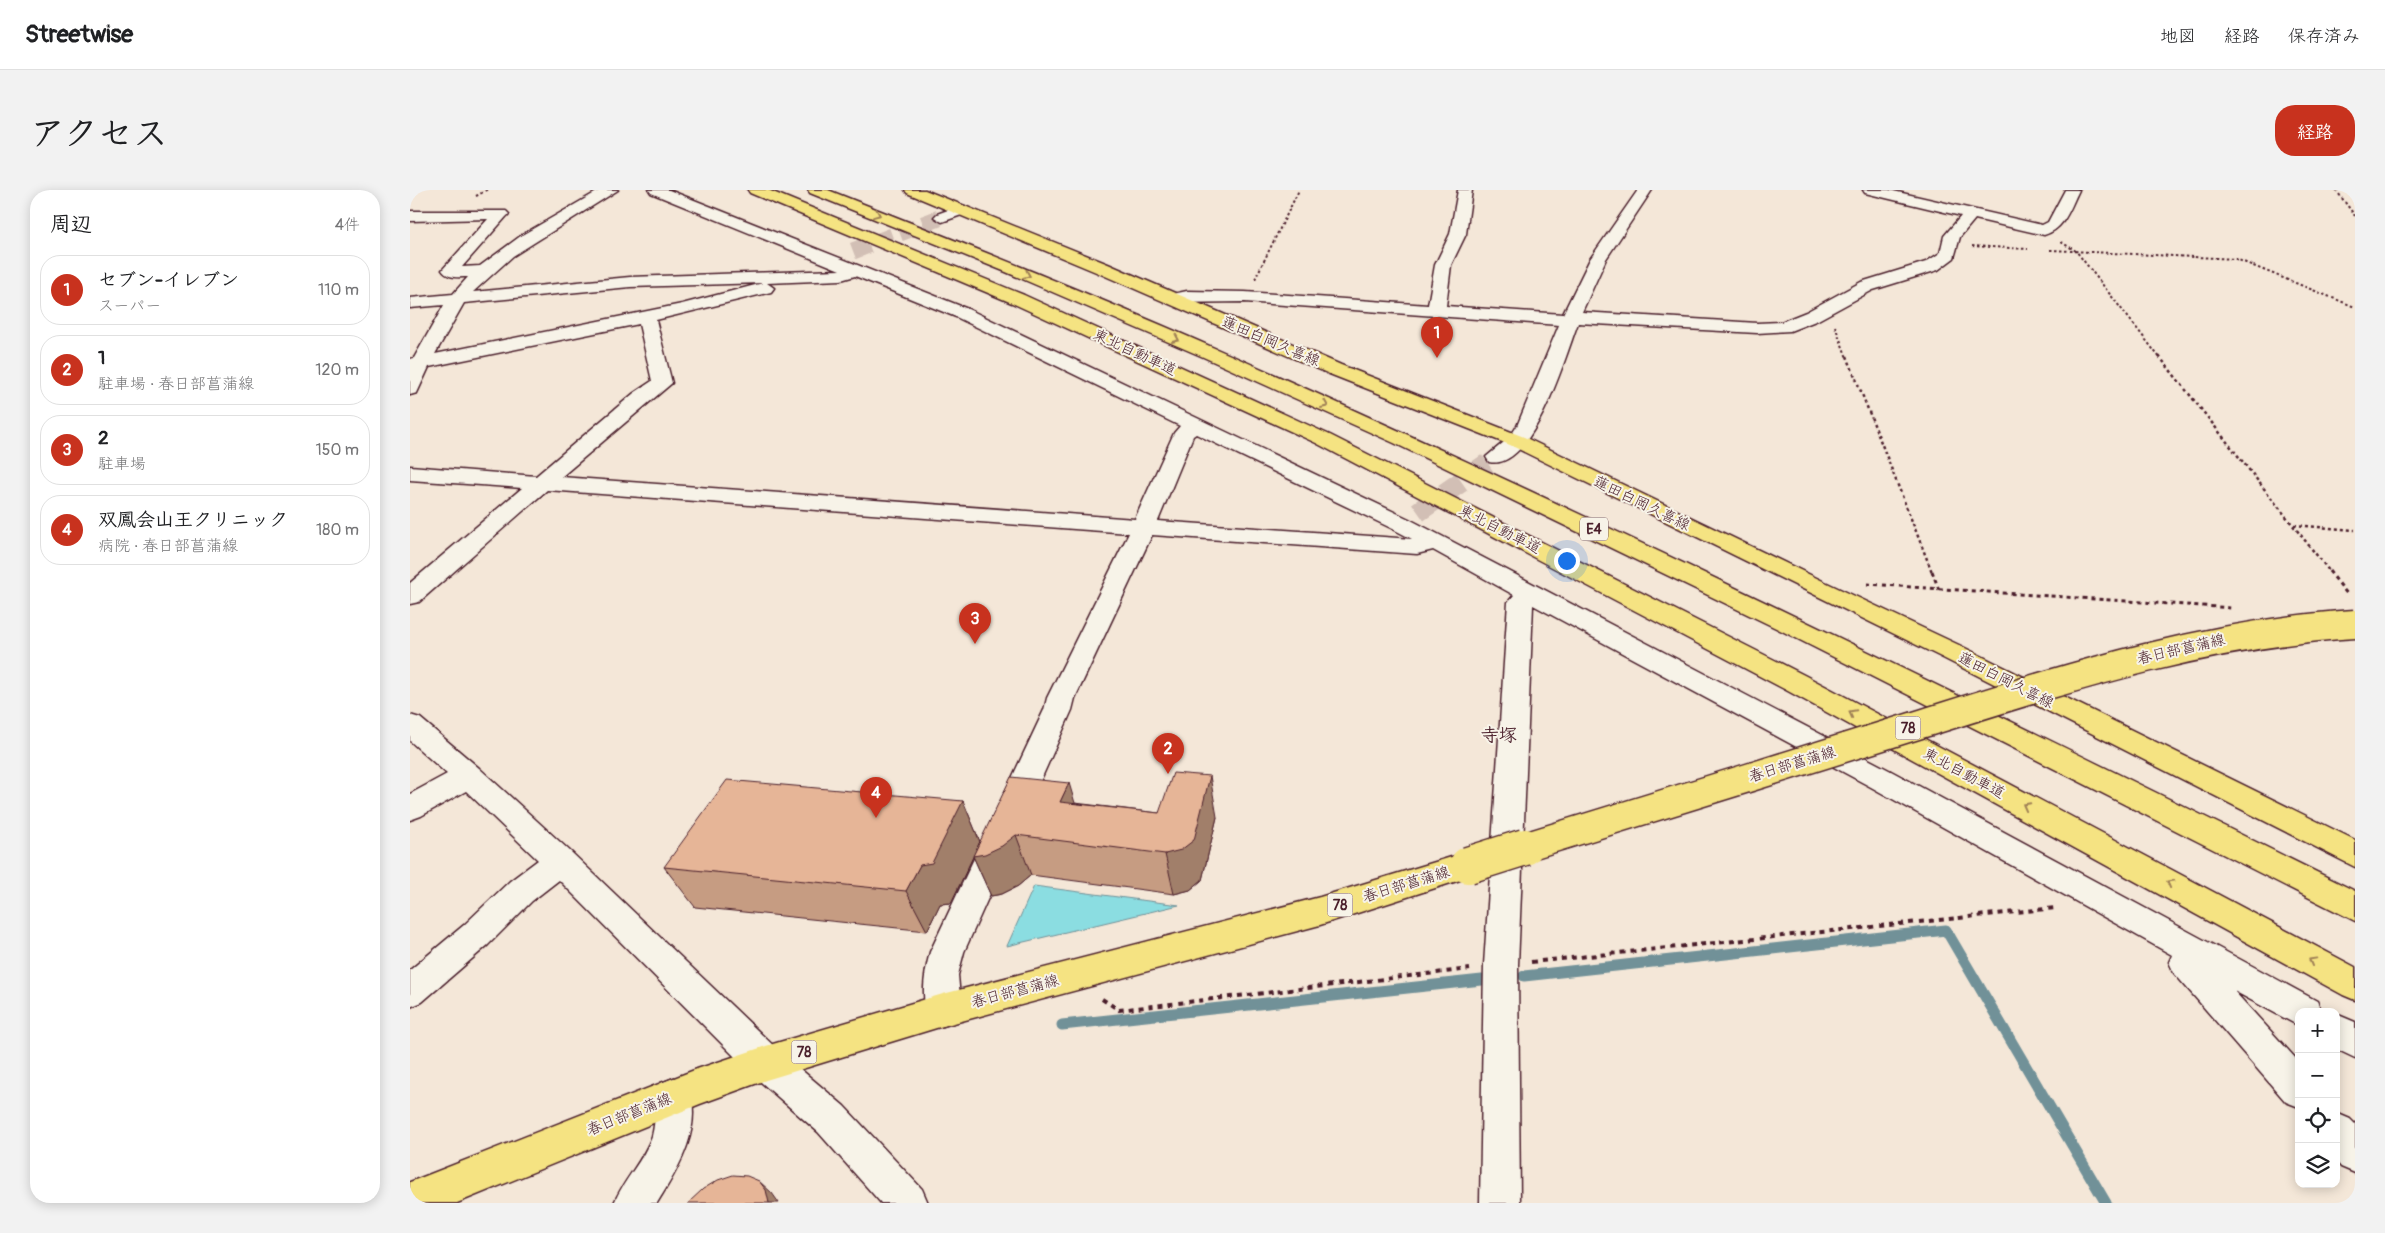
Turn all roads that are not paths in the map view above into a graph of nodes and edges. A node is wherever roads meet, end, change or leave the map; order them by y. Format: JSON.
{"nodes":[{"id":1,"x":611,"y":190,"type":"edge"},
{"id":2,"x":656,"y":190,"type":"edge"},
{"id":3,"x":755,"y":190,"type":"edge"},
{"id":4,"x":815,"y":190,"type":"edge"},
{"id":5,"x":912,"y":190,"type":"edge"},
{"id":6,"x":1465,"y":190,"type":"edge"},
{"id":7,"x":1645,"y":190,"type":"edge"},
{"id":8,"x":1870,"y":190,"type":"edge"},
{"id":9,"x":2072,"y":190,"type":"edge"},
{"id":10,"x":1965,"y":196,"type":"dead end"},
{"id":11,"x":1953,"y":209,"type":"junction"},
{"id":12,"x":1972,"y":213,"type":"junction"},
{"id":13,"x":410,"y":216,"type":"edge"},
{"id":14,"x":848,"y":260,"type":"junction"},
{"id":15,"x":484,"y":271,"type":"junction"},
{"id":16,"x":808,"y":277,"type":"junction"},
{"id":17,"x":457,"y":299,"type":"junction"},
{"id":18,"x":1174,"y":300,"type":"junction"},
{"id":19,"x":410,"y":303,"type":"edge"},
{"id":20,"x":1436,"y":312,"type":"junction"},
{"id":21,"x":646,"y":317,"type":"junction"},
{"id":22,"x":1571,"y":319,"type":"junction"},
{"id":23,"x":416,"y":364,"type":"edge"},
{"id":24,"x":410,"y":389,"type":"edge"},
{"id":25,"x":1196,"y":424,"type":"junction"},
{"id":26,"x":1517,"y":441,"type":"junction"},
{"id":27,"x":1497,"y":458,"type":"tunnel mouth"},
{"id":28,"x":410,"y":473,"type":"edge"},
{"id":29,"x":542,"y":483,"type":"junction"},
{"id":30,"x":1143,"y":528,"type":"junction"},
{"id":31,"x":1434,"y":543,"type":"junction"},
{"id":32,"x":1532,"y":593,"type":"junction"},
{"id":33,"x":410,"y":596,"type":"edge"},
{"id":34,"x":2353,"y":612,"type":"edge"},
{"id":35,"x":410,"y":725,"type":"edge"},
{"id":36,"x":469,"y":776,"type":"junction"},
{"id":37,"x":410,"y":808,"type":"edge"},
{"id":38,"x":2355,"y":854,"type":"edge"},
{"id":39,"x":560,"y":861,"type":"junction"},
{"id":40,"x":2355,"y":907,"type":"edge"},
{"id":41,"x":2192,"y":949,"type":"junction"},
{"id":42,"x":2355,"y":984,"type":"edge"},
{"id":43,"x":410,"y":991,"type":"edge"},
{"id":44,"x":2297,"y":1008,"type":"edge"},
{"id":45,"x":943,"y":1010,"type":"junction"},
{"id":46,"x":2340,"y":1032,"type":"edge"},
{"id":47,"x":2355,"y":1041,"type":"edge"},
{"id":48,"x":766,"y":1063,"type":"junction"},
{"id":49,"x":2295,"y":1085,"type":"edge"},
{"id":50,"x":674,"y":1096,"type":"junction"},
{"id":51,"x":2340,"y":1136,"type":"edge"},
{"id":52,"x":2355,"y":1153,"type":"edge"},
{"id":53,"x":410,"y":1202,"type":"edge"},
{"id":54,"x":634,"y":1203,"type":"edge"},
{"id":55,"x":908,"y":1203,"type":"edge"},
{"id":56,"x":1500,"y":1203,"type":"edge"}],
"edges":[{"from":1,"to":15,"type":"street"},
{"from":2,"to":14,"type":"street"},
{"from":42,"to":3,"type":"main road","name":"東北自動車道","one_way":true},
{"from":4,"to":40,"type":"main road","name":"東北自動車道","number":"E4","one_way":true},
{"from":5,"to":18,"type":"main road","name":"蓮田白岡久喜線"},
{"from":6,"to":20,"type":"street"},
{"from":7,"to":22,"type":"street"},
{"from":8,"to":11,"type":"street"},
{"from":9,"to":12,"type":"street"},
{"from":10,"to":11,"type":"street"},
{"from":11,"to":12,"type":"street"},
{"from":12,"to":22,"type":"street"},
{"from":13,"to":15,"type":"street"},
{"from":14,"to":16,"type":"street"},
{"from":14,"to":25,"type":"street"},
{"from":15,"to":17,"type":"street"},
{"from":16,"to":17,"type":"street"},
{"from":16,"to":21,"type":"street"},
{"from":17,"to":19,"type":"street"},
{"from":17,"to":23,"type":"street"},
{"from":18,"to":20,"type":"street"},
{"from":18,"to":26,"type":"main road","name":"蓮田白岡久喜線"},
{"from":20,"to":22,"type":"street"},
{"from":21,"to":23,"type":"street"},
{"from":21,"to":29,"type":"street"},
{"from":22,"to":26,"type":"street"},
{"from":23,"to":24,"type":"street"},
{"from":25,"to":30,"type":"street"},
{"from":25,"to":31,"type":"street"},
{"from":26,"to":27,"type":"street"},
{"from":26,"to":38,"type":"main road","name":"蓮田白岡久喜線"},
{"from":28,"to":29,"type":"street"},
{"from":29,"to":30,"type":"street"},
{"from":29,"to":33,"type":"street"},
{"from":30,"to":31,"type":"street"},
{"from":30,"to":45,"type":"street"},
{"from":31,"to":32,"type":"street"},
{"from":32,"to":41,"type":"street"},
{"from":32,"to":56,"type":"street"},
{"from":34,"to":45,"type":"main road","name":"春日部菖蒲線","number":"78","bridge":true},
{"from":35,"to":36,"type":"street"},
{"from":36,"to":37,"type":"street"},
{"from":36,"to":39,"type":"street"},
{"from":39,"to":43,"type":"street"},
{"from":39,"to":48,"type":"street"},
{"from":41,"to":44,"type":"street"},
{"from":41,"to":49,"type":"street"},
{"from":45,"to":48,"type":"main road","name":"春日部菖蒲線","number":"78"},
{"from":46,"to":47,"type":"street"},
{"from":48,"to":50,"type":"main road","name":"春日部菖蒲線","number":"78"},
{"from":48,"to":55,"type":"street"},
{"from":50,"to":53,"type":"main road","name":"春日部菖蒲線","number":"78"},
{"from":50,"to":54,"type":"street"},
{"from":51,"to":52,"type":"street"}]}
